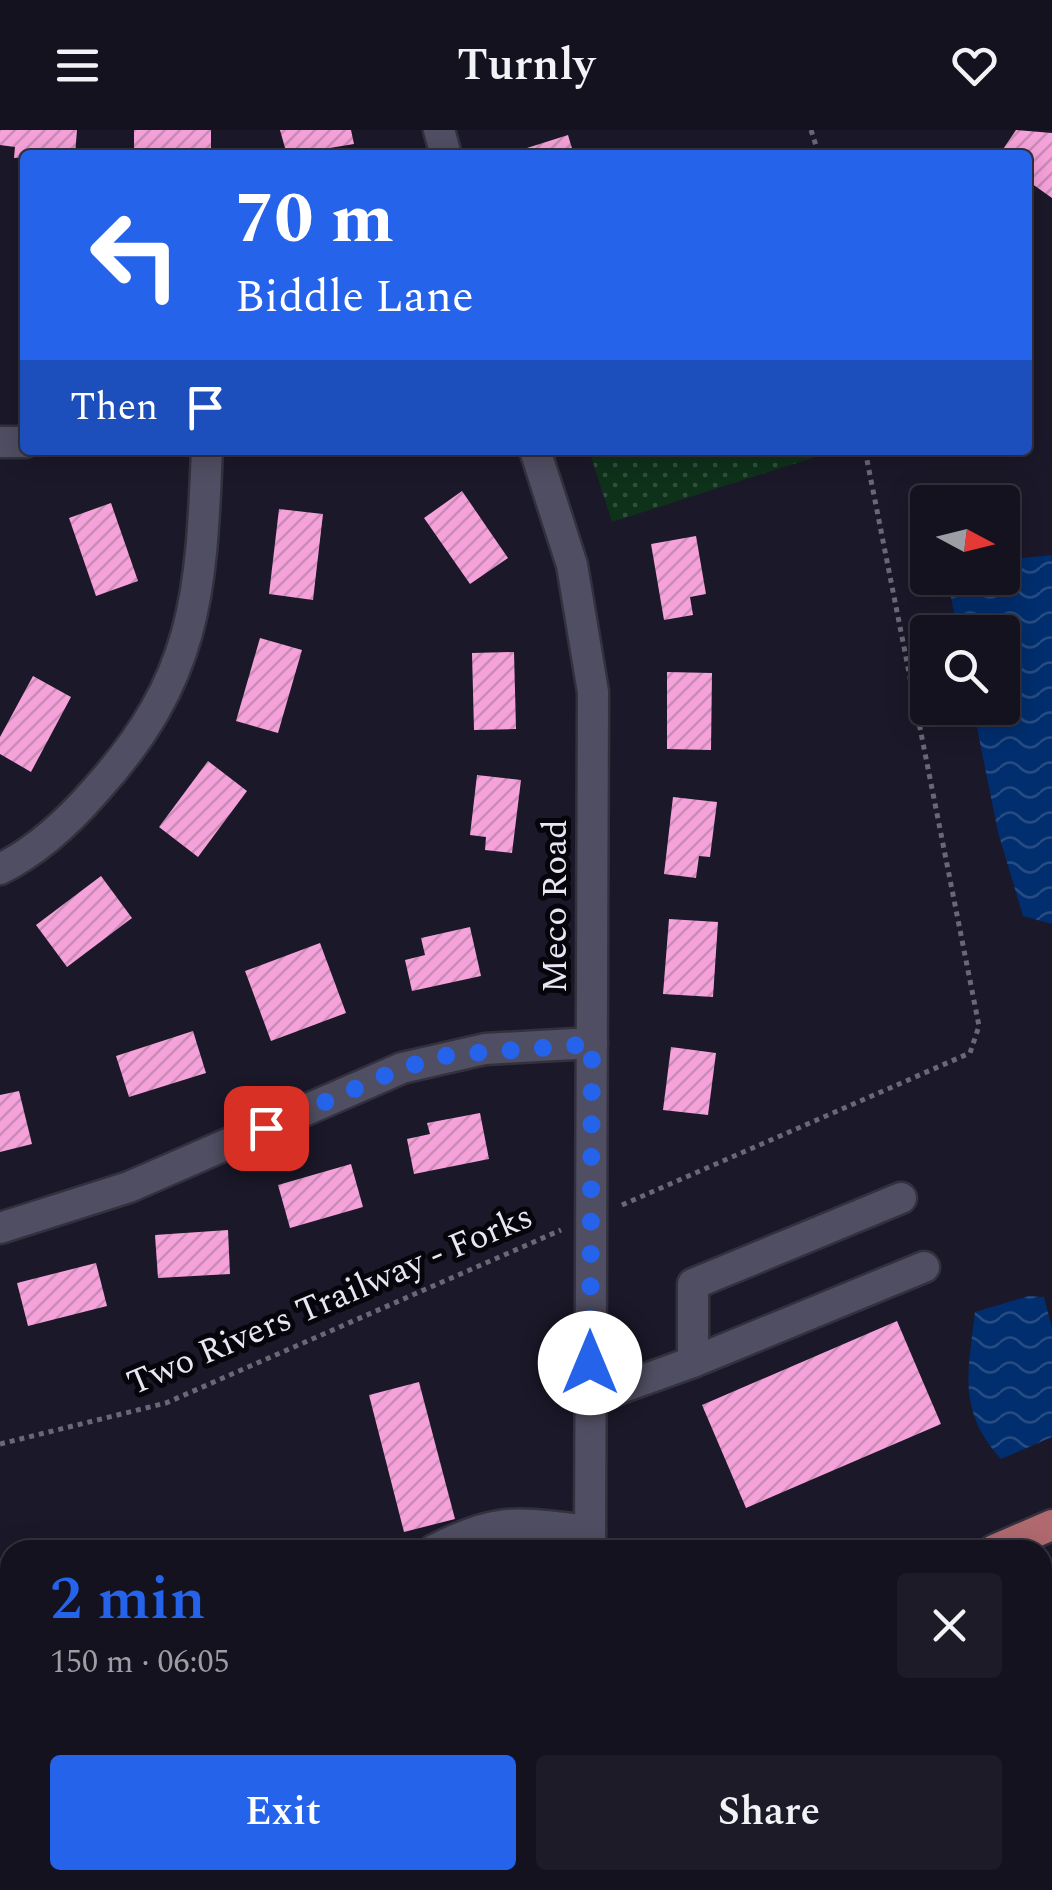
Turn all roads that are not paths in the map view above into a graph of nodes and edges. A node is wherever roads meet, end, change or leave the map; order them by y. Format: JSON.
{"nodes":[{"id":1,"x":206,"y":455,"type":"edge"},
{"id":2,"x":537,"y":455,"type":"edge"},
{"id":3,"x":0,"y":869,"type":"edge"},
{"id":4,"x":592,"y":1044,"type":"junction"},
{"id":5,"x":901,"y":1198,"type":"dead end"},
{"id":6,"x":0,"y":1228,"type":"edge"},
{"id":7,"x":924,"y":1267,"type":"dead end"},
{"id":8,"x":694,"y":1362,"type":"junction"},
{"id":9,"x":590,"y":1399,"type":"junction"},
{"id":10,"x":1052,"y":1525,"type":"edge"},
{"id":11,"x":453,"y":1540,"type":"edge"},
{"id":12,"x":586,"y":1540,"type":"edge"},
{"id":13,"x":590,"y":1540,"type":"edge"},
{"id":14,"x":1017,"y":1540,"type":"edge"}],
"edges":[{"from":1,"to":3,"type":"street"},
{"from":2,"to":4,"type":"street","name":"Meco Road"},
{"from":4,"to":6,"type":"street"},
{"from":4,"to":9,"type":"street","name":"Meco Road"},
{"from":5,"to":8,"type":"street"},
{"from":7,"to":8,"type":"street"},
{"from":8,"to":9,"type":"street"},
{"from":9,"to":13,"type":"street","name":"Meco Road"},
{"from":10,"to":14,"type":"main road"},
{"from":11,"to":12,"type":"street"}]}
